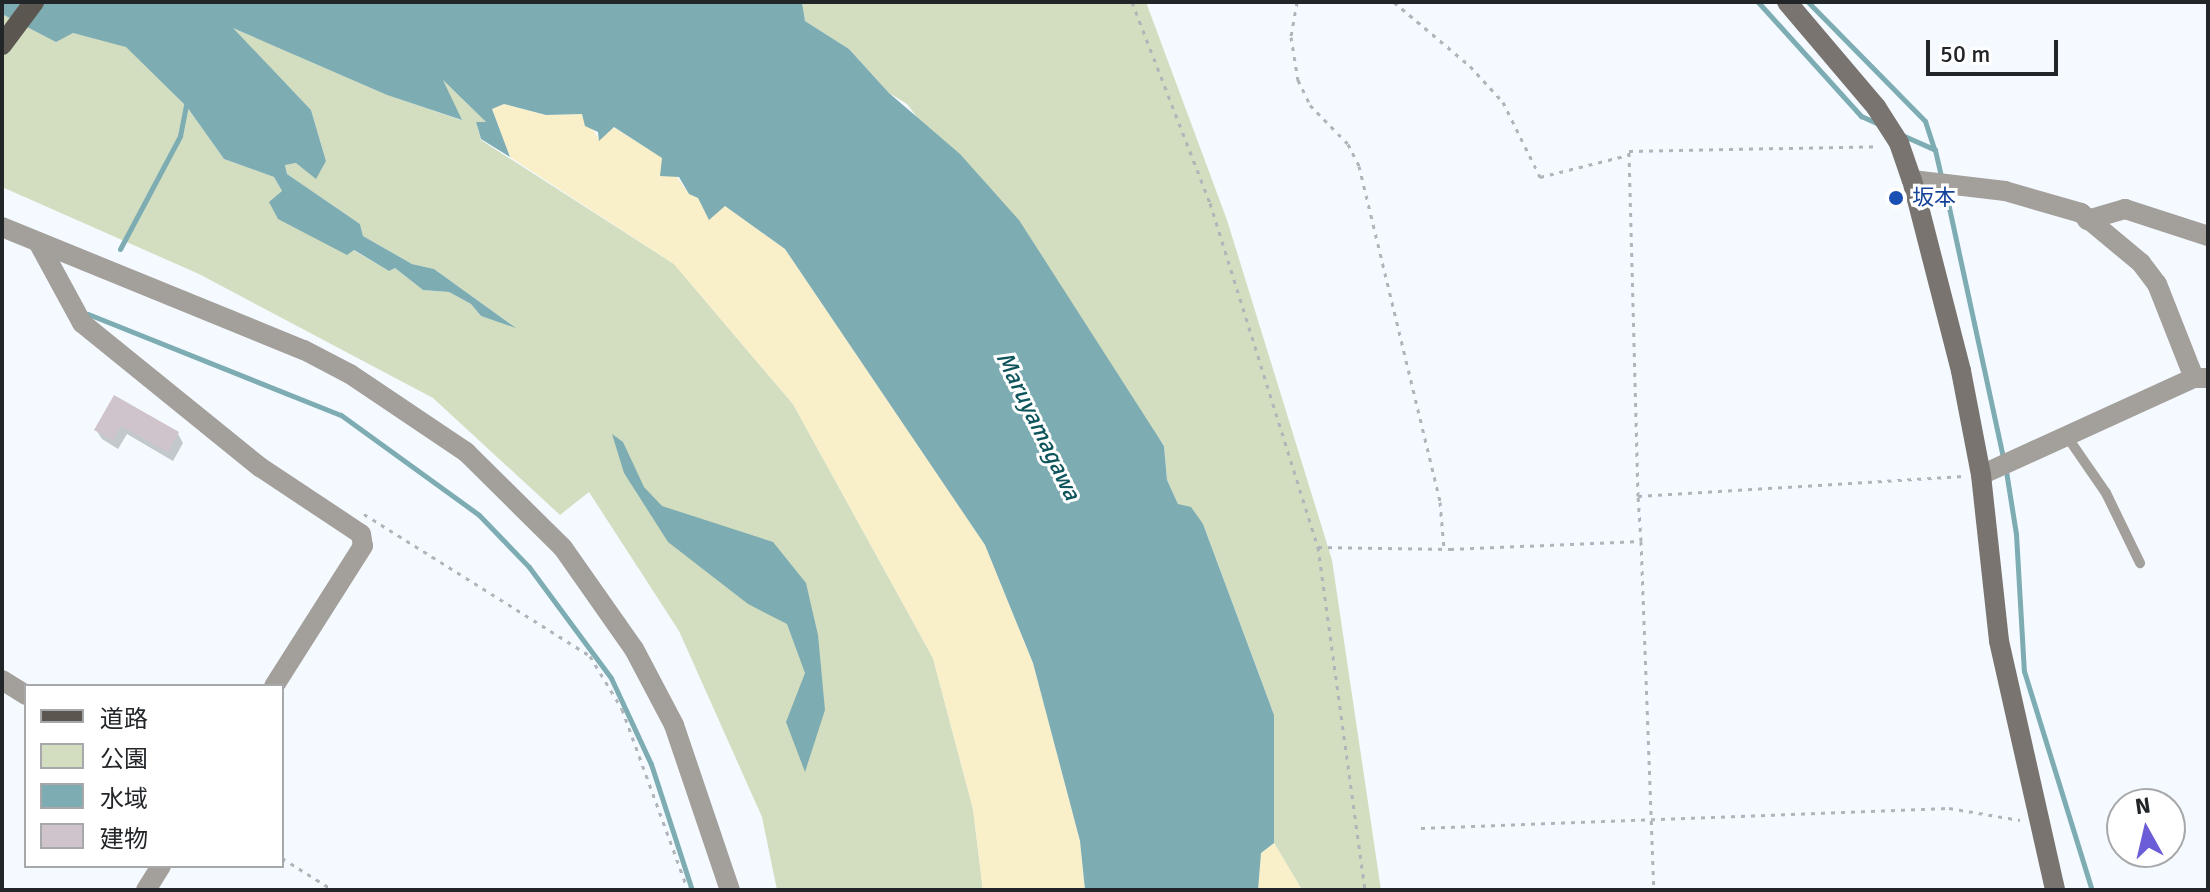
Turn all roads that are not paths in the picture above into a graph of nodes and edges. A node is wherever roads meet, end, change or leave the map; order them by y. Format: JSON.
{"nodes":[{"id":1,"x":34,"y":2,"type":"edge"},
{"id":2,"x":1787,"y":2,"type":"edge"},
{"id":3,"x":2,"y":45,"type":"edge"},
{"id":4,"x":1912,"y":180,"type":"junction"},
{"id":5,"x":2087,"y":220,"type":"junction"},
{"id":6,"x":2,"y":227,"type":"edge"},
{"id":7,"x":2208,"y":236,"type":"edge"},
{"id":8,"x":38,"y":242,"type":"junction"},
{"id":9,"x":2201,"y":378,"type":"edge"},
{"id":10,"x":2068,"y":438,"type":"junction"},
{"id":11,"x":1981,"y":475,"type":"junction"},
{"id":12,"x":2140,"y":563,"type":"dead end"},
{"id":13,"x":2,"y":680,"type":"edge"},
{"id":14,"x":275,"y":684,"type":"edge"},
{"id":15,"x":24,"y":694,"type":"edge"},
{"id":16,"x":160,"y":868,"type":"edge"},
{"id":17,"x":146,"y":890,"type":"edge"},
{"id":18,"x":730,"y":890,"type":"edge"},
{"id":19,"x":2055,"y":890,"type":"edge"}],
"edges":[{"from":1,"to":3,"type":"main road"},
{"from":2,"to":4,"type":"street"},
{"from":4,"to":5,"type":"street"},
{"from":4,"to":11,"type":"street"},
{"from":5,"to":7,"type":"street"},
{"from":5,"to":9,"type":"street"},
{"from":6,"to":8,"type":"street"},
{"from":8,"to":14,"type":"street"},
{"from":8,"to":18,"type":"street"},
{"from":9,"to":10,"type":"street"},
{"from":10,"to":11,"type":"street"},
{"from":10,"to":12,"type":"lane"},
{"from":11,"to":19,"type":"street"},
{"from":13,"to":15,"type":"street"},
{"from":16,"to":17,"type":"street"}]}
